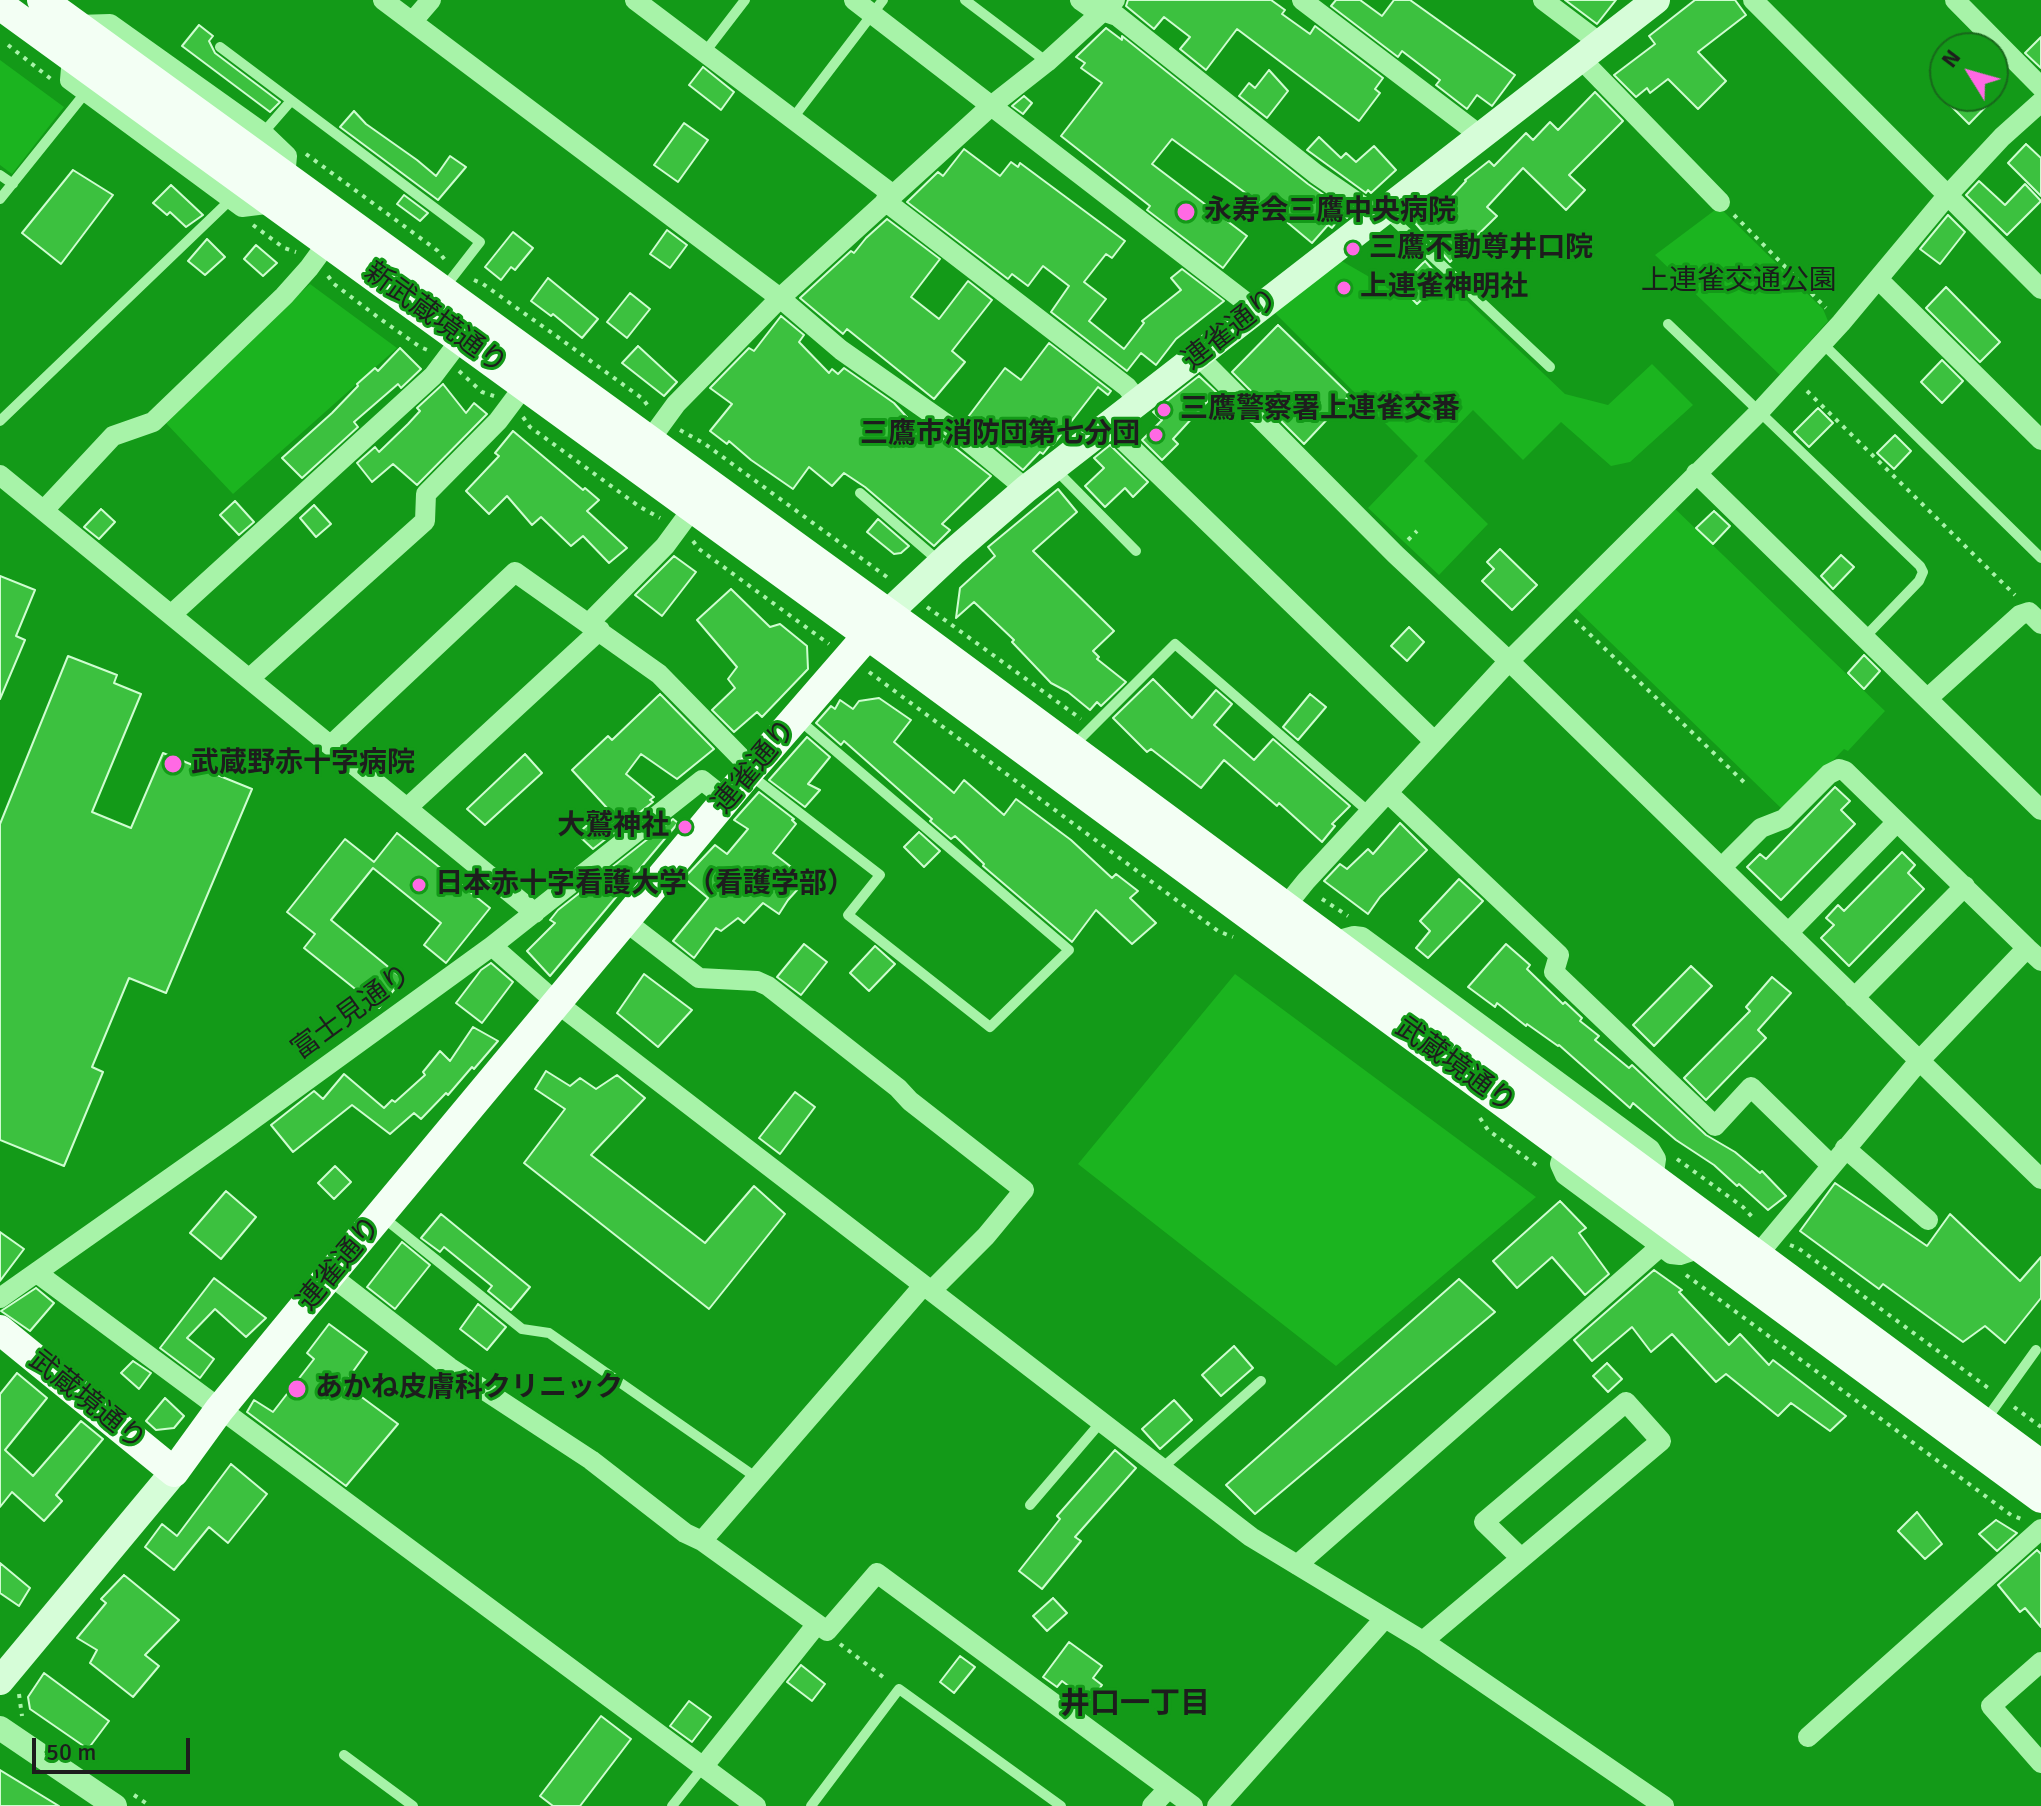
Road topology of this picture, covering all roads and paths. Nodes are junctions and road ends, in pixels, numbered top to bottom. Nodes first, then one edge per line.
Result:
1 (42, 0) edge
2 (383, 0) edge
3 (431, 0) edge
4 (635, 0) edge
5 (745, 0) edge
6 (854, 0) edge
7 (965, 0) edge
8 (1080, 0) edge
9 (1302, 0) edge
10 (1543, 0) edge
11 (1656, 0) edge
12 (1753, 0) edge
13 (1955, 0) edge
14 (0, 5) edge
15 (1108, 6) edge
16 (878, 7) edge
17 (412, 22) junction
18 (77, 25) junction
19 (220, 47) dead end
20 (1590, 51) junction
21 (705, 52) junction
22 (72, 57) junction
23 (1047, 62) junction
24 (2041, 87) edge
25 (86, 92) junction
26 (290, 102) junction
27 (2041, 102) edge
28 (991, 106) junction
29 (793, 118) junction
30 (263, 133) junction
31 (1481, 136) junction
32 (299, 149) dead end
33 (0, 175) edge
34 (13, 184) junction
35 (279, 190) junction
36 (1947, 196) junction
37 (889, 197) junction
38 (0, 199) edge
39 (1720, 202) joint
40 (225, 205) dead end
41 (1381, 214) junction
42 (246, 220) dead end
43 (318, 255) junction
44 (452, 279) junction
45 (1878, 279) junction
46 (2041, 289) edge
47 (780, 298) junction
48 (1256, 310) junction
49 (1841, 323) junction
50 (1668, 324) dead end
51 (1821, 342) junction
52 (452, 352) junction
53 (1198, 356) junction
54 (1550, 367) dead end
55 (1791, 376) junction
56 (515, 398) junction
57 (1138, 401) junction
58 (650, 408) dead end
59 (1760, 411) junction
60 (0, 421) edge
61 (1110, 424) junction
62 (660, 434) junction
63 (2041, 440) edge
64 (1053, 468) junction
65 (1696, 473) junction
66 (0, 475) edge
67 (1026, 489) junction
68 (860, 493) dead end
69 (44, 510) junction
70 (684, 521) junction
71 (1136, 551) dead end
72 (2041, 558) edge
73 (941, 563) junction
74 (1562, 607) junction
75 (885, 612) junction
76 (172, 614) junction
77 (2035, 618) edge
78 (594, 627) junction
79 (1864, 638) junction
80 (835, 648) dead end
81 (1509, 661) junction
82 (250, 678) junction
83 (1928, 698) junction
84 (796, 718) junction
85 (1434, 741) junction
86 (332, 744) junction
87 (1070, 749) junction
88 (750, 771) junction
89 (1748, 786) dead end
90 (1388, 793) junction
91 (727, 800) junction
92 (408, 807) junction
93 (2041, 810) edge
94 (1369, 812) junction
95 (1897, 822) junction
96 (1722, 867) junction
97 (1965, 886) junction
98 (1285, 907) junction
99 (535, 913) junction
100 (625, 921) junction
101 (1788, 933) junction
102 (492, 946) junction
103 (2034, 955) edge
104 (1854, 998) junction
105 (557, 1003) junction
106 (1920, 1060) junction
107 (1565, 1148) junction
108 (1845, 1148) junction
109 (1831, 1165) junction
110 (2041, 1179) edge
111 (380, 1215) junction
112 (1928, 1220) dead end
113 (1787, 1244) dead end
114 (1661, 1246) junction
115 (1701, 1248) junction
116 (1748, 1266) junction
117 (37, 1273) junction
118 (330, 1275) junction
119 (1686, 1275) dead end
120 (927, 1288) junction
121 (0, 1298) edge
122 (0, 1330) edge
123 (2036, 1350) dead end
124 (1261, 1381) dead end
125 (2002, 1398) junction
126 (219, 1410) junction
127 (1101, 1422) junction
128 (1984, 1423) junction
129 (2041, 1427) edge
130 (2041, 1465) edge
131 (1161, 1469) junction
132 (174, 1472) junction
133 (757, 1478) junction
134 (1030, 1505) dead end
135 (2038, 1517) edge
136 (702, 1541) junction
137 (1521, 1558) junction
138 (1297, 1565) junction
139 (1385, 1618) junction
140 (822, 1627) junction
141 (1423, 1641) junction
142 (2041, 1662) edge
143 (0, 1681) edge
144 (899, 1689) junction
145 (0, 1728) edge
146 (1808, 1737) dead end
147 (344, 1755) dead end
148 (2041, 1763) edge
149 (703, 1767) junction
150 (1168, 1789) junction
151 (115, 1806) edge
152 (413, 1806) edge
153 (672, 1806) edge
154 (756, 1806) edge
155 (811, 1806) edge
156 (1061, 1806) edge
157 (1152, 1806) edge
158 (1193, 1806) edge
159 (1217, 1806) edge
160 (1664, 1806) edge

1 - 18 main road, 新武蔵境通り
2 - 17 street
3 - 17 street
4 - 21 street
5 - 21 lane
6 - 16 street
7 - 23 lane
8 - 15 street
9 - 31 street
10 - 20 street
11 - 20 main road, 連雀通り
12 - 36 street
13 - 24 street
14 - 22 main road, 新武蔵境通り
15 - 23 street
15 - 41 street
16 - 28 street
16 - 29 lane
17 - 47 street
18 - 30 street
18 - 35 main road, 新武蔵境通り
19 - 26 lane
20 - 31 main road, 連雀通り
20 - 39 street
21 - 29 street
22 - 25 street
22 - 35 main road, 新武蔵境通り
23 - 28 street
25 - 34 lane
25 - 35 street
26 - 30 lane
26 - 44 lane
27 - 36 street
28 - 37 street
28 - 48 street
29 - 37 street
30 - 35 street
31 - 41 main road, 連雀通り
32 - 44 path
33 - 34 lane
34 - 38 lane
35 - 43 main road, 新武蔵境通り
35 - 44 main road, 新武蔵境通り
36 - 45 street
36 - 46 street
37 - 47 street
37 - 57 street
39 - 49 path
40 - 60 lane
41 - 48 main road, 連雀通り
41 - 54 lane
42 - 43 path
43 - 52 main road, 新武蔵境通り
43 - 52 path
43 - 69 street
44 - 58 path
44 - 62 main road, 新武蔵境通り
45 - 49 street
45 - 63 street
47 - 62 street
47 - 67 street
48 - 53 main road, 連雀通り
49 - 51 street
50 - 59 lane
51 - 55 street
51 - 72 lane
52 - 56 main road, 新武蔵境通り
52 - 56 path
52 - 76 street
53 - 57 main road, 連雀通り
53 - 81 street
55 - 59 street
55 - 77 path
56 - 70 main road, 新武蔵境通り
56 - 70 path
56 - 82 street
57 - 61 main road, 連雀通り
59 - 65 street
59 - 79 lane
61 - 64 main road, 連雀通り
61 - 85 street
62 - 75 main road, 新武蔵境通り
62 - 75 path
64 - 67 main road, 連雀通り
64 - 71 lane
65 - 74 street
65 - 79 street
66 - 69 street
67 - 73 main road, 連雀通り
68 - 73 lane
69 - 76 street
70 - 75 main road, 新武蔵境通り
70 - 78 street
70 - 80 path
73 - 75 main road, 連雀通り
74 - 81 street
74 - 89 path
75 - 84 main road, 連雀通り
75 - 87 main road, 武蔵境通り
75 - 107 main road, 武蔵境通り
76 - 82 street
77 - 83 street
78 - 86 street
78 - 88 street
78 - 92 street
79 - 83 street
81 - 85 street
81 - 96 street
82 - 86 street
83 - 93 street
84 - 88 main road, 連雀通り
84 - 88 lane
85 - 90 street
86 - 92 street
87 - 94 lane
87 - 98 main road, 武蔵境通り
88 - 91 main road, 連雀通り
90 - 94 street
90 - 109 street
91 - 99 street, 富士見通り
91 - 100 main road, 連雀通り
92 - 99 street
94 - 98 street
95 - 96 street
95 - 97 street
95 - 101 street
96 - 101 street
97 - 103 street
97 - 104 street
98 - 116 main road, 武蔵境通り
99 - 102 street, 富士見通り
100 - 105 main road, 連雀通り
100 - 120 street
101 - 104 street
102 - 105 street
102 - 117 street, 富士見通り
103 - 106 street
104 - 106 street
105 - 111 main road, 連雀通り
105 - 120 street
106 - 108 street
106 - 110 street
107 - 114 street
107 - 115 main road, 武蔵境通り
108 - 109 street
108 - 112 street
109 - 116 street
111 - 118 main road, 連雀通り
111 - 133 lane
113 - 125 path
114 - 115 street
114 - 138 street
115 - 116 main road, 武蔵境通り
116 - 128 main road, 武蔵境通り
116 - 135 main road, 武蔵境通り
117 - 121 street, 富士見通り
117 - 126 street
118 - 126 main road, 連雀通り
118 - 136 street
119 - 135 path
120 - 127 street
120 - 133 street
122 - 132 main road, 武蔵境通り
123 - 125 lane
124 - 131 lane
125 - 128 lane
125 - 129 path
126 - 132 main road, 連雀通り
126 - 149 street
127 - 131 street
127 - 134 lane
128 - 130 main road, 武蔵境通り
131 - 138 street
132 - 143 main road, 連雀通り
133 - 136 street
135 - 146 street
136 - 140 street
137 - 137 street
137 - 141 street
138 - 139 street
139 - 141 street
139 - 159 street
140 - 144 path
140 - 149 street
140 - 150 street
141 - 160 street
142 - 148 street
144 - 155 lane
144 - 156 lane
145 - 151 street
147 - 152 lane
149 - 153 lane
149 - 154 street
150 - 157 street
150 - 158 street

